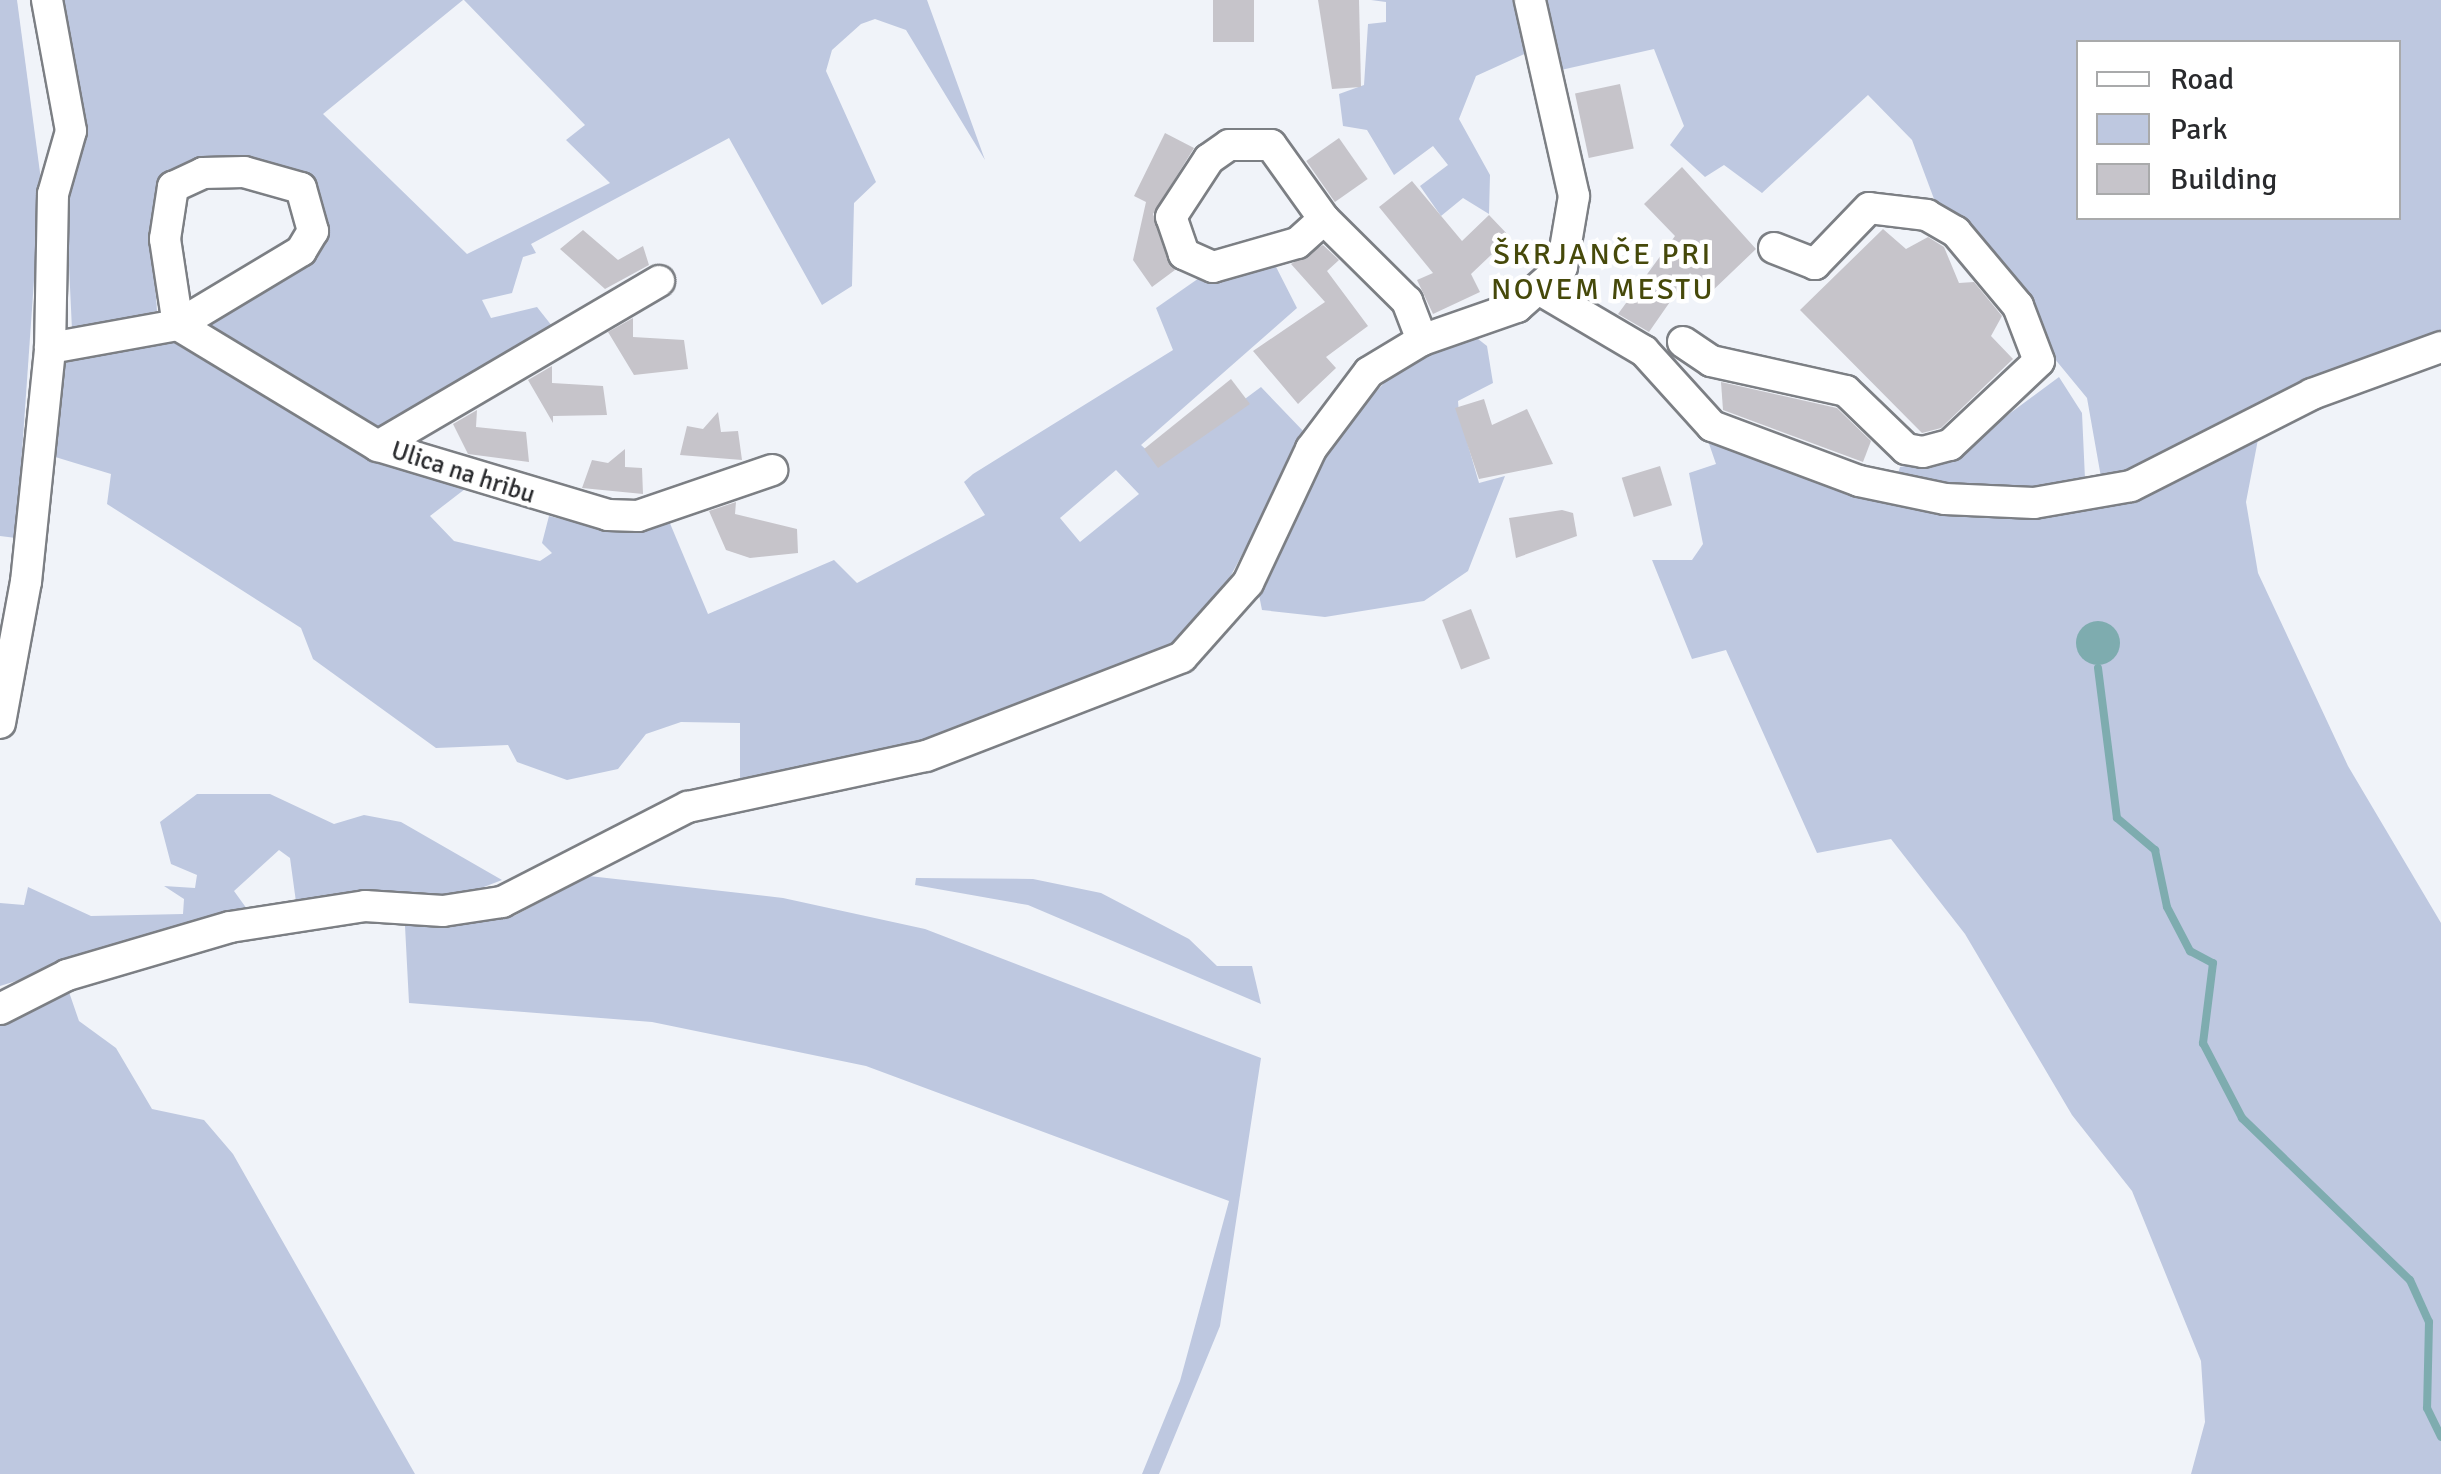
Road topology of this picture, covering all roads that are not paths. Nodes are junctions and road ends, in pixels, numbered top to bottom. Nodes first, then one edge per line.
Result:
1 (48, 0) edge
2 (1530, 0) edge
3 (1324, 219) junction
4 (1774, 248) dead end
5 (659, 280) dead end
6 (1542, 291) junction
7 (178, 324) junction
8 (1422, 340) junction
9 (1683, 342) dead end
10 (2441, 347) edge
11 (50, 348) junction
12 (378, 446) junction
13 (772, 470) dead end
14 (0, 556) edge
15 (28, 569) junction
16 (0, 722) edge
17 (0, 1009) edge

1 - 11 street
2 - 6 street
3 - 3 street
3 - 8 street
4 - 9 street
5 - 12 street
6 - 8 street
6 - 10 street
7 - 7 street
7 - 11 street
7 - 12 street, Ulica na hribu
8 - 17 street
11 - 15 street
12 - 13 street, Ulica na hribu
14 - 15 street
15 - 16 street

